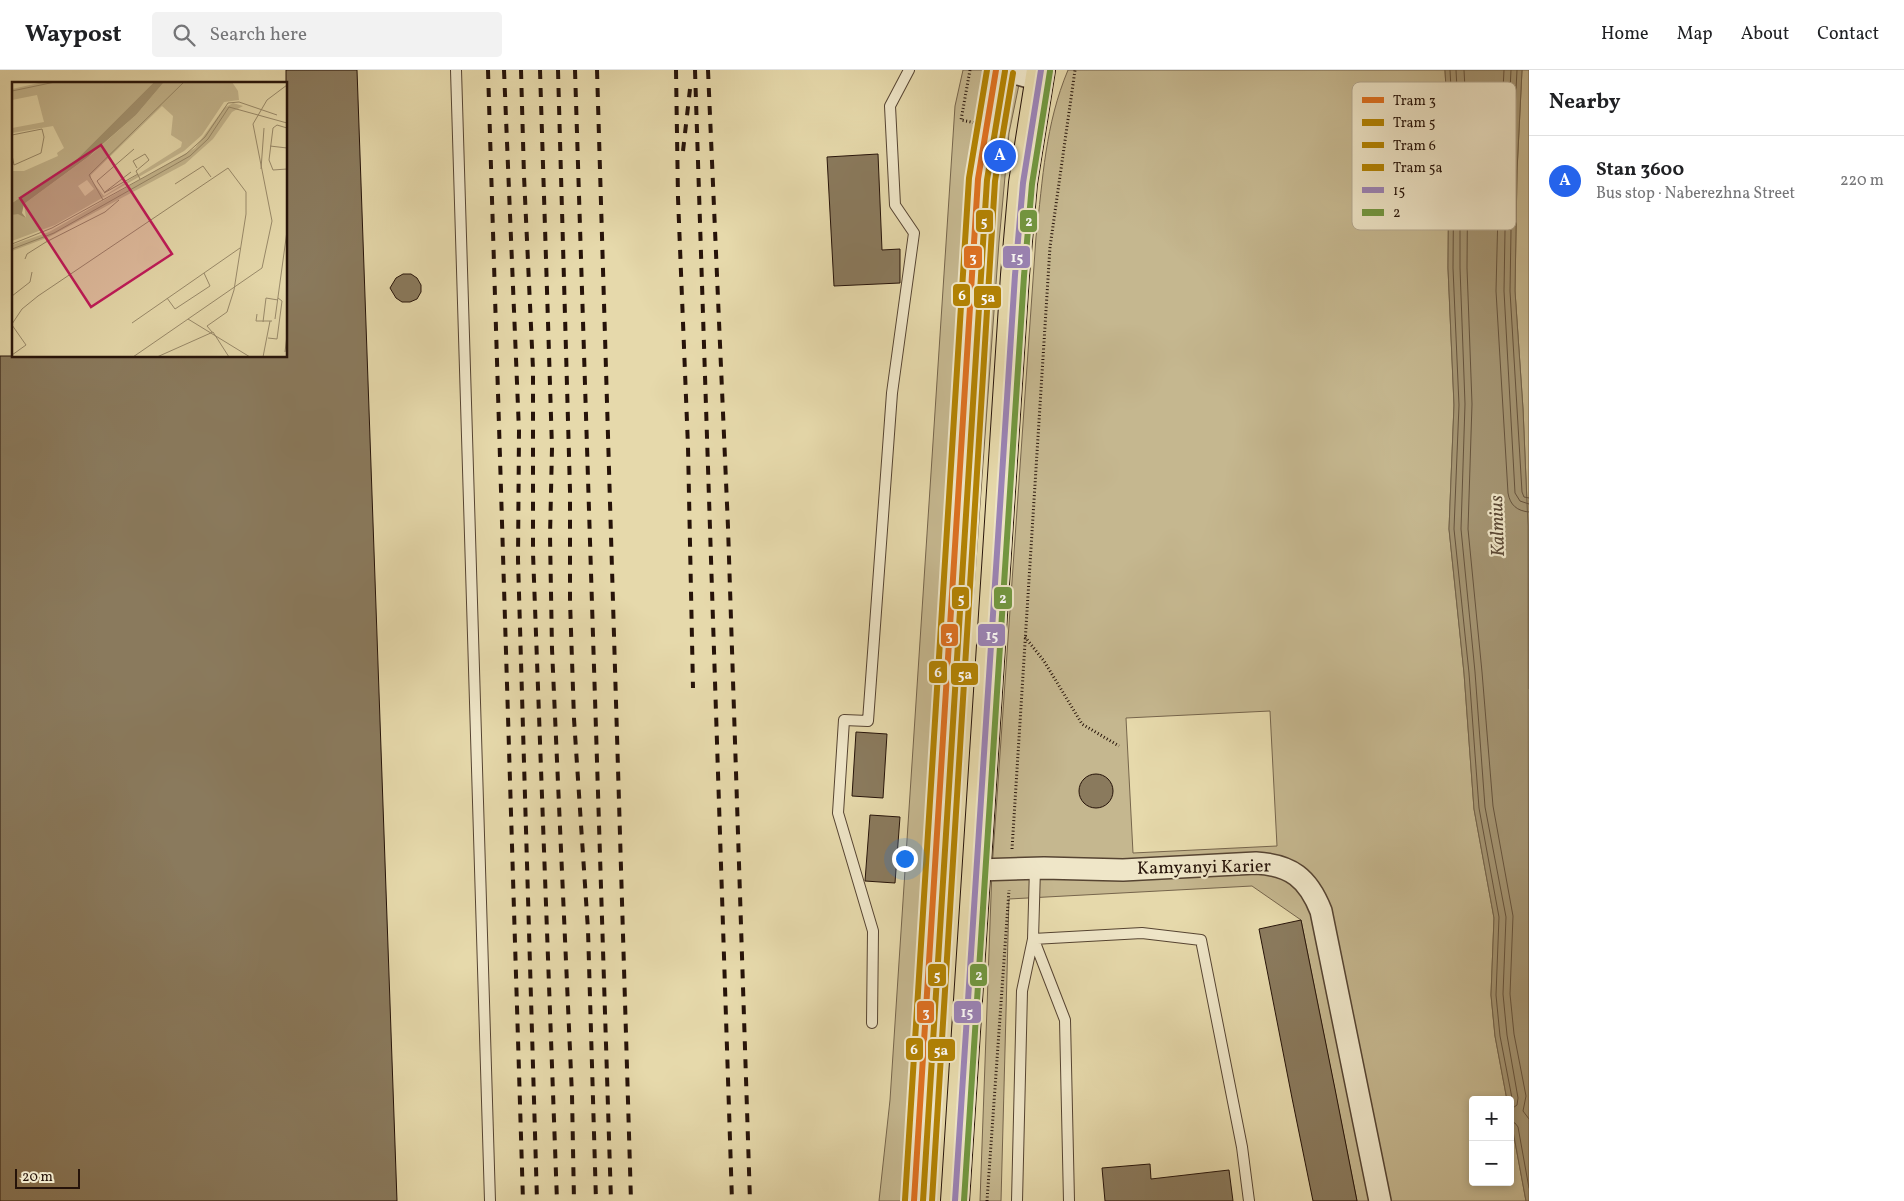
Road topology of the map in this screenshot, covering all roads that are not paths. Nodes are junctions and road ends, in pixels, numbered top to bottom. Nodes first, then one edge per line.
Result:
1 (456, 70) edge
2 (909, 70) edge
3 (1004, 70) edge
4 (1040, 75) edge
5 (1035, 868) junction
6 (978, 870) junction
7 (1033, 939) junction
8 (872, 1023) dead end
9 (490, 1201) edge
10 (955, 1201) edge
11 (1017, 1201) edge
12 (1069, 1201) edge
13 (1248, 1201) edge
14 (1380, 1201) edge

1 - 9 lane
2 - 8 lane
3 - 4 street
4 - 6 highway
5 - 6 street, Kamyanyi Karier
5 - 7 lane
5 - 14 street, Kamyanyi Karier
6 - 10 highway
7 - 11 lane
7 - 12 lane
7 - 13 lane

